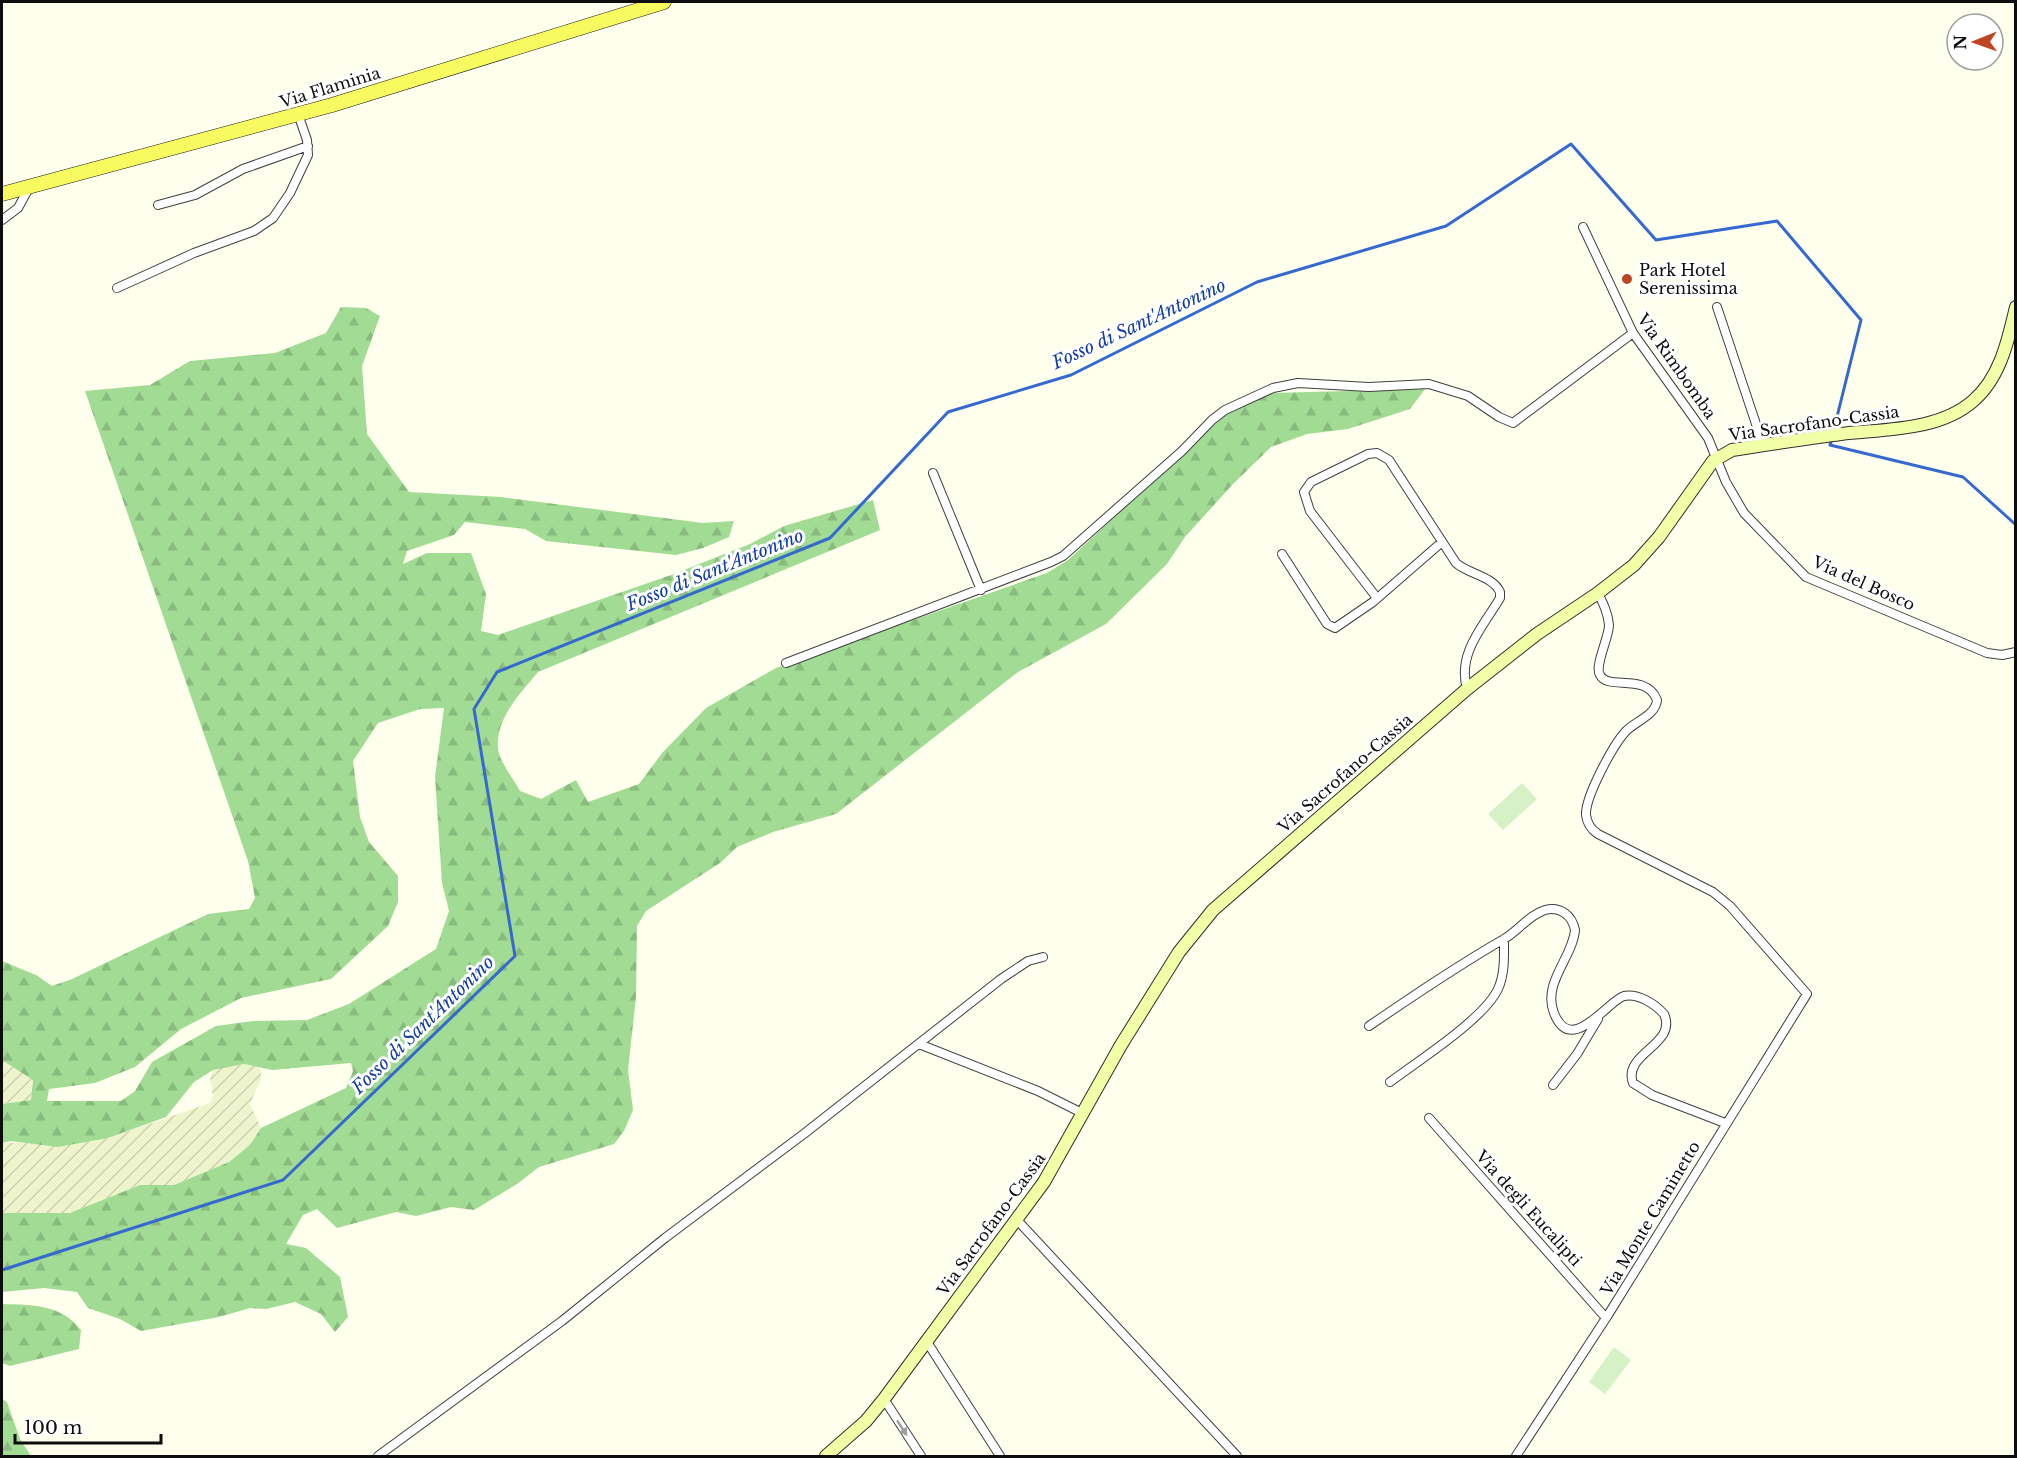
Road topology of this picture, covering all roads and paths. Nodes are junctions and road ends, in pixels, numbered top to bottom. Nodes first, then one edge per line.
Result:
1 (664, 2) edge
2 (298, 114) junction
3 (308, 146) junction
4 (30, 186) junction
5 (2, 194) edge
6 (158, 205) dead end
7 (2, 220) edge
8 (1583, 227) dead end
9 (117, 288) dead end
10 (1717, 307) dead end
11 (2016, 307) edge
12 (1633, 333) junction
13 (1763, 445) junction
14 (1716, 457) junction
15 (933, 473) dead end
16 (1442, 542) junction
17 (1282, 554) dead end
18 (981, 590) junction
19 (1598, 593) junction
20 (1377, 598) junction
21 (2016, 652) edge
22 (786, 663) dead end
23 (1467, 688) junction
24 (1504, 939) junction
25 (1043, 957) dead end
26 (1600, 1016) junction
27 (1369, 1026) dead end
28 (919, 1044) junction
29 (1390, 1082) dead end
30 (1553, 1085) dead end
31 (1084, 1114) junction
32 (1429, 1118) dead end
33 (1725, 1124) junction
34 (1017, 1220) junction
35 (1606, 1318) junction
36 (927, 1342) junction
37 (884, 1399) junction
38 (378, 1456) edge
39 (826, 1456) edge
40 (921, 1456) edge
41 (1000, 1456) edge
42 (1237, 1456) edge
43 (1516, 1456) edge

1 - 2 main road, Via Flaminia
2 - 3 street
2 - 4 main road, Via Flaminia
3 - 6 street
3 - 9 street
4 - 5 main road, Via Flaminia
4 - 7 street
8 - 12 street, Via Rimbomba
10 - 13 street
11 - 13 street, Via Sacrofano-Cassia
12 - 14 street, Via Rimbomba
12 - 18 street
13 - 14 street, Via Sacrofano-Cassia
14 - 19 street, Via Sacrofano-Cassia
14 - 21 street, Via del Bosco
15 - 18 street
16 - 20 street
16 - 20 street
16 - 23 street
17 - 20 street
18 - 22 street
19 - 23 street, Via Sacrofano-Cassia
19 - 33 street, Via Monte Caminetto
23 - 31 street, Via Sacrofano-Cassia
24 - 26 street
24 - 27 street
24 - 29 street
25 - 28 street
26 - 30 street
26 - 33 street
28 - 31 street
28 - 38 street
31 - 34 street, Via Sacrofano-Cassia
32 - 35 street, Via degli Eucalipti
33 - 35 street, Via Monte Caminetto
34 - 36 street, Via Sacrofano-Cassia
34 - 42 street
35 - 43 street, Via Monte Caminetto
36 - 37 street, Via Sacrofano-Cassia
36 - 41 street
37 - 39 street, Via Sacrofano-Cassia
37 -> 40 street

